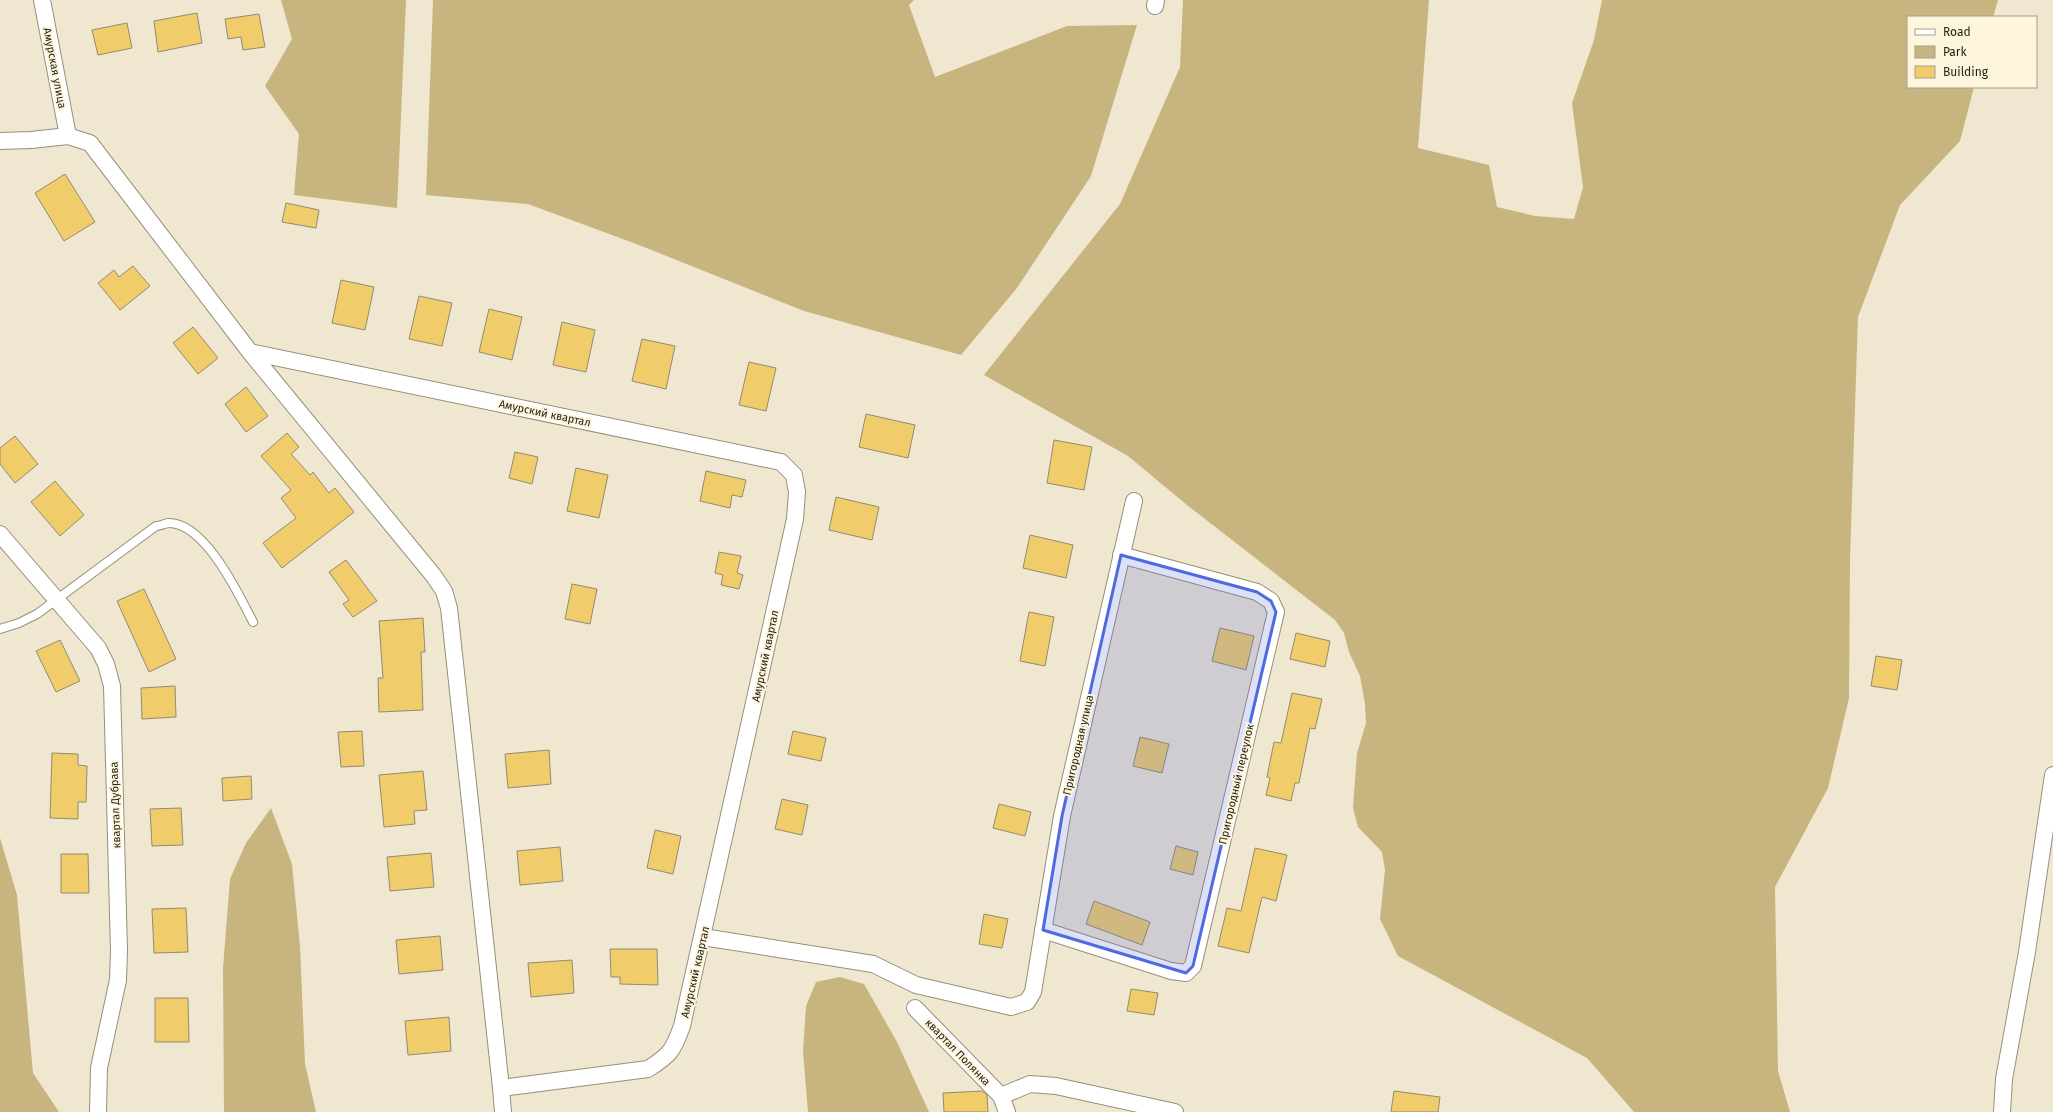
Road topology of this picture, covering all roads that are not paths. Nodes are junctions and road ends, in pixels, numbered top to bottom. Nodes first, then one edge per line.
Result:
1 (42, 0) edge
2 (68, 136) junction
3 (0, 140) edge
4 (250, 352) junction
5 (1134, 501) dead end
6 (0, 534) edge
7 (1121, 555) junction
8 (56, 599) junction
9 (253, 622) dead end
10 (0, 629) edge
11 (2053, 775) edge
12 (1043, 930) junction
13 (703, 938) junction
14 (915, 1008) dead end
15 (501, 1088) junction
16 (1001, 1096) junction
17 (98, 1112) edge
18 (503, 1112) edge
19 (1007, 1112) edge
20 (1175, 1112) edge
21 (2002, 1112) edge

1 - 2 street, Амурская улица
2 - 3 street
2 - 4 street
4 - 13 street, Амурский квартал
4 - 15 street
5 - 7 street, Пригородная улица
6 - 8 street, квартал Дубрава
7 - 12 street, Пригородная улица
7 - 12 street, Пригородный переулок
8 - 9 lane
8 - 10 lane
8 - 17 street, квартал Дубрава
11 - 21 street
12 - 13 street, Пригородная улица
13 - 15 street, Амурский квартал
14 - 16 street, квартал Полянка
15 - 18 street
16 - 19 street, квартал Полянка
16 - 20 street

